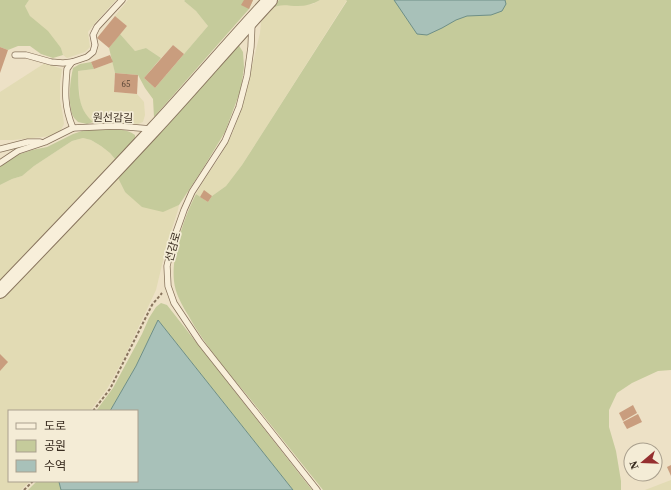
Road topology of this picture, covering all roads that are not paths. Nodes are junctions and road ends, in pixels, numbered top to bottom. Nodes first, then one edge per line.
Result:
1 (122, 0) edge
2 (265, 3) edge
3 (252, 19) junction
4 (15, 55) dead end
5 (72, 62) junction
6 (73, 128) junction
7 (154, 129) junction
8 (45, 142) junction
9 (0, 149) edge
10 (0, 163) edge
11 (0, 291) edge
12 (317, 490) edge

1 - 5 lane
2 - 3 street
3 - 7 street
3 - 12 lane, 선감로
4 - 5 lane
5 - 6 lane
6 - 7 lane, 원선감길
6 - 8 lane, 원선감길
7 - 11 street
8 - 9 lane, 원선감길
8 - 10 lane, 원선감길

